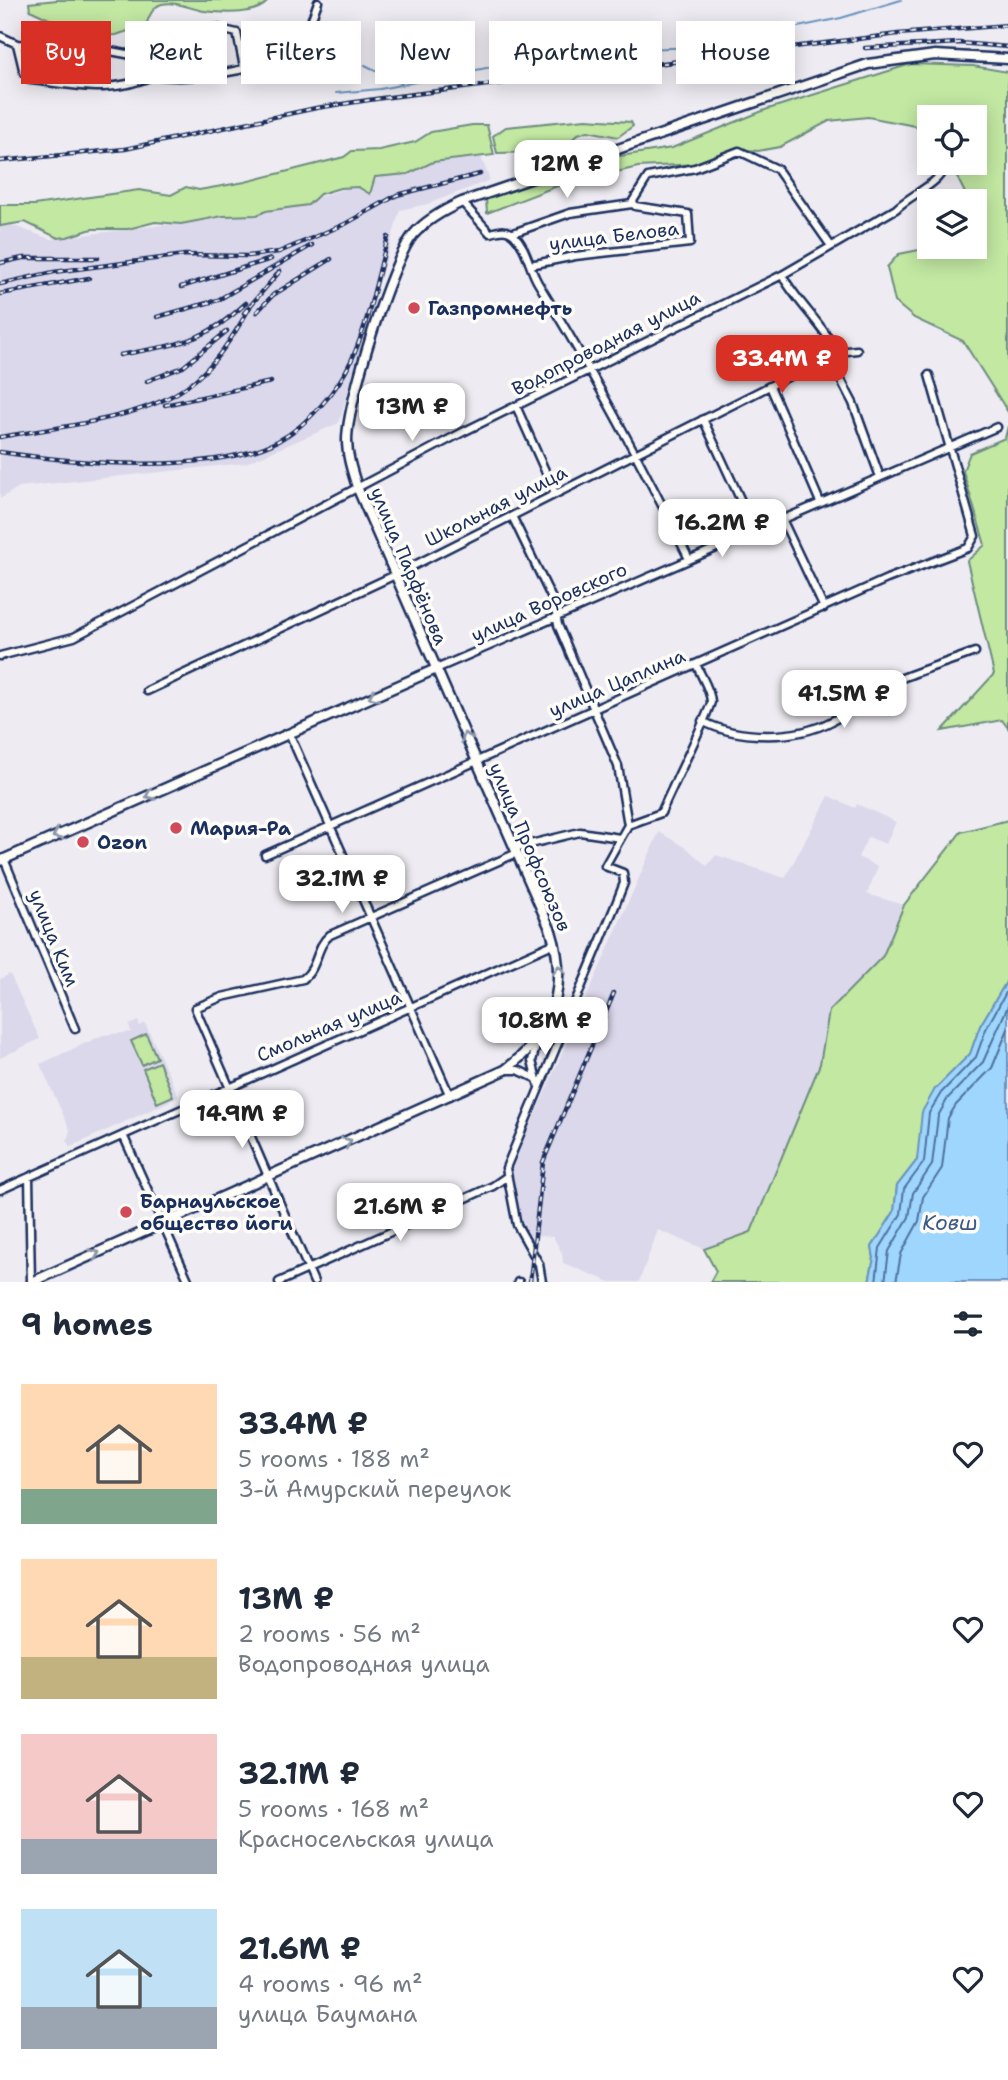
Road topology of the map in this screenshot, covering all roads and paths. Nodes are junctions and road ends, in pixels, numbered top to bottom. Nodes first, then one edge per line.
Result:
1 (318, 2) dead end
2 (309, 21) edge
3 (227, 31) edge
4 (0, 36) edge
5 (17, 44) junction
6 (241, 52) edge
7 (125, 54) edge
8 (1008, 59) edge
9 (131, 84) edge
10 (941, 175) edge
11 (462, 202) junction
12 (632, 204) junction
13 (513, 233) junction
14 (831, 246) junction
15 (530, 265) junction
16 (782, 275) junction
17 (857, 350) dead end
18 (837, 352) junction
19 (830, 359) junction
20 (589, 369) junction
21 (929, 375) dead end
22 (770, 386) junction
23 (516, 406) junction
24 (703, 419) junction
25 (997, 427) dead end
26 (950, 448) junction
27 (635, 453) junction
28 (880, 477) junction
29 (357, 487) junction
30 (555, 494) junction
31 (820, 502) junction
32 (512, 516) junction
33 (782, 519) junction
34 (755, 531) junction
35 (689, 559) junction
36 (396, 575) junction
37 (824, 608) junction
38 (556, 615) junction
39 (975, 652) dead end
40 (0, 656) edge
41 (697, 666) junction
42 (436, 669) junction
43 (147, 691) dead end
44 (595, 710) junction
45 (702, 722) junction
46 (289, 733) junction
47 (476, 762) junction
48 (332, 825) junction
49 (628, 825) junction
50 (620, 838) junction
51 (516, 851) junction
52 (265, 855) dead end
53 (2, 860) edge
54 (371, 918) junction
55 (555, 943) junction
56 (411, 1008) junction
57 (75, 1029) dead end
58 (540, 1035) junction
59 (505, 1070) junction
60 (535, 1077) junction
61 (229, 1086) junction
62 (539, 1087) junction
63 (450, 1096) junction
64 (122, 1135) junction
65 (29, 1177) junction
66 (269, 1177) junction
67 (506, 1177) junction
68 (0, 1190) edge
69 (163, 1223) junction
70 (309, 1269) junction
71 (32, 1282) edge
72 (189, 1282) edge
73 (279, 1282) edge
74 (314, 1282) edge
75 (542, 1282) edge

1 - 2 street
3 - 6 street
4 - 5 street
5 - 7 street
5 - 9 street
8 - 11 main road, улица Парфёнова
10 - 14 street, Водопроводная улица
11 - 13 street
11 - 29 main road, улица Парфёнова
12 - 13 street
12 - 14 street, улица Белова
12 - 15 street, улица Белова
13 - 15 street
14 - 16 street, Водопроводная улица
15 - 20 street
16 - 18 street
16 - 20 street, Водопроводная улица
17 - 18 street
18 - 19 street, Школьная улица
19 - 22 street, Школьная улица
19 - 28 street
20 - 23 street, Водопроводная улица
20 - 27 street
21 - 26 street
22 - 24 street, Школьная улица
22 - 31 street
23 - 29 street, Водопроводная улица
23 - 30 street
24 - 27 street, Школьная улица
24 - 34 street
25 - 26 street, улица Воровского
26 - 28 street, улица Воровского
26 - 37 street, улица Цаплина
27 - 30 street, Школьная улица
27 - 35 street
28 - 31 street, улица Воровского
29 - 36 main road, улица Парфёнова
29 - 40 street, Водопроводная улица
30 - 32 street, Школьная улица
31 - 33 street, улица Воровского
32 - 36 street, Школьная улица
32 - 38 street
33 - 34 street, улица Воровского
33 - 37 street
34 - 35 street, улица Воровского
35 - 38 street, улица Воровского
36 - 42 main road, улица Парфёнова
36 - 43 street, Школьная улица
37 - 41 street, улица Цаплина
38 - 42 street, улица Воровского
38 - 44 street
39 - 45 street
41 - 44 street, улица Цаплина
41 - 45 street
42 -> 46 main road, улица Воровского
47 -> 42 main road, улица Профсоюзов
44 - 47 street, улица Цаплина
44 - 49 street
45 - 49 street
46 - 48 street
46 -> 53 main road, улица Воровского
47 - 48 street, улица Цаплина
47 - 51 main road, улица Профсоюзов
48 - 52 street, улица Цаплина
48 - 54 street
49 - 50 street
50 - 51 street
50 - 62 street
51 - 54 street
51 - 55 main road, улица Профсоюзов
53 - 57 street, улица Ким
54 - 56 street
54 - 61 street
55 - 56 street, Смольная улица
58 -> 55 main road, улица Профсоюзов
56 - 61 street, Смольная улица
56 - 63 street
58 - 59 main road, улица Профсоюзов
58 - 60 street
59 - 60 street
59 - 63 main road, улица Профсоюзов
60 - 62 street
61 - 64 street, Смольная улица
61 - 66 street
62 - 67 street
66 -> 63 main road, улица Профсоюзов
64 - 65 street, Смольная улица
64 - 69 street
65 - 68 street, Смольная улица
65 - 71 street
66 - 69 main road, улица Профсоюзов
66 - 70 street
67 - 70 street
67 - 75 street
71 -> 69 main road, улица Профсоюзов
69 - 72 street
70 - 73 street
70 - 74 street

